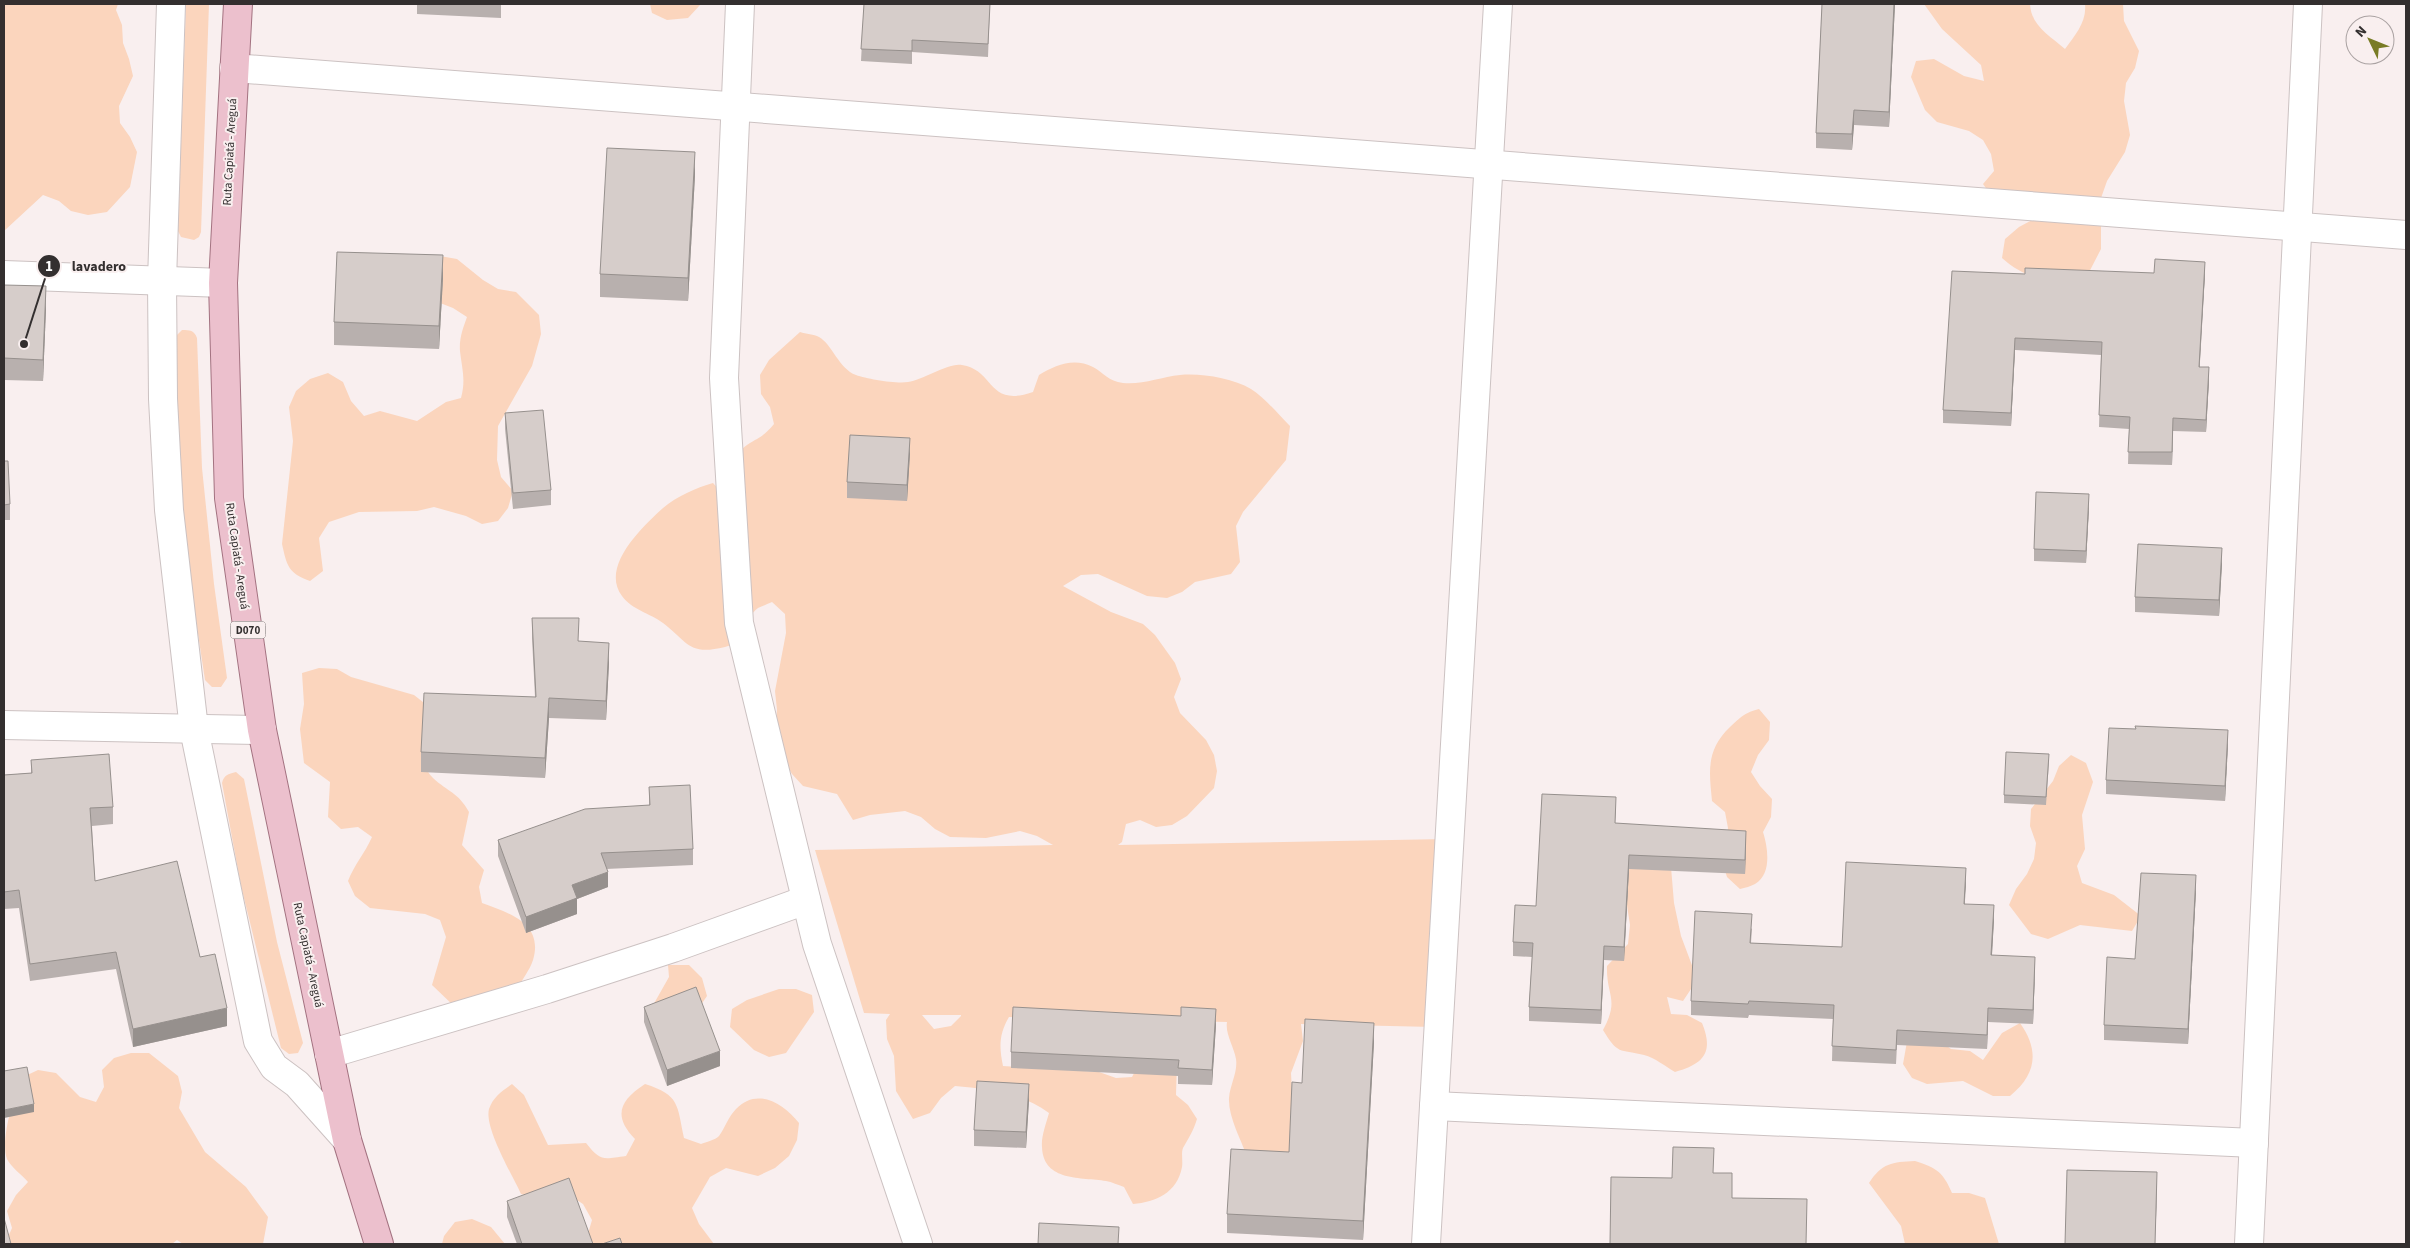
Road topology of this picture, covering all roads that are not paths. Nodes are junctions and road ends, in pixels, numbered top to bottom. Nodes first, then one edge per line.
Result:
1 (171, 4) edge
2 (238, 4) edge
3 (740, 4) edge
4 (1498, 4) edge
5 (2308, 4) edge
6 (234, 68) junction
7 (735, 106) junction
8 (1489, 164) junction
9 (2297, 227) junction
10 (2406, 235) edge
11 (4, 274) edge
12 (162, 281) junction
13 (223, 283) junction
14 (4, 725) edge
15 (194, 729) junction
16 (262, 730) junction
17 (806, 900) junction
18 (329, 1054) junction
19 (1434, 1106) junction
20 (347, 1140) junction
21 (2254, 1143) junction
22 (379, 1244) edge
23 (918, 1244) edge
24 (1426, 1244) edge
25 (2250, 1244) edge

1 - 12 street
2 - 6 main road, Ruta Capiatá - Areguá / D070
3 - 7 street
4 - 8 street
5 - 9 street
6 - 7 street
6 - 13 main road, Ruta Capiatá - Areguá / D070
7 - 8 street
7 - 17 street
8 - 9 street
8 - 19 street
9 - 10 street
9 - 21 street
11 - 12 street
12 - 13 street
12 - 15 street
13 - 16 main road, Ruta Capiatá - Areguá / D070
14 - 15 street
15 - 16 street
15 - 20 street
16 - 18 main road, Ruta Capiatá - Areguá / D070
17 - 18 street
17 - 23 street
18 - 20 main road, Ruta Capiatá - Areguá / D070
19 - 21 street
19 - 24 street
20 - 22 main road, Ruta Capiatá - Areguá / D070
21 - 25 street

